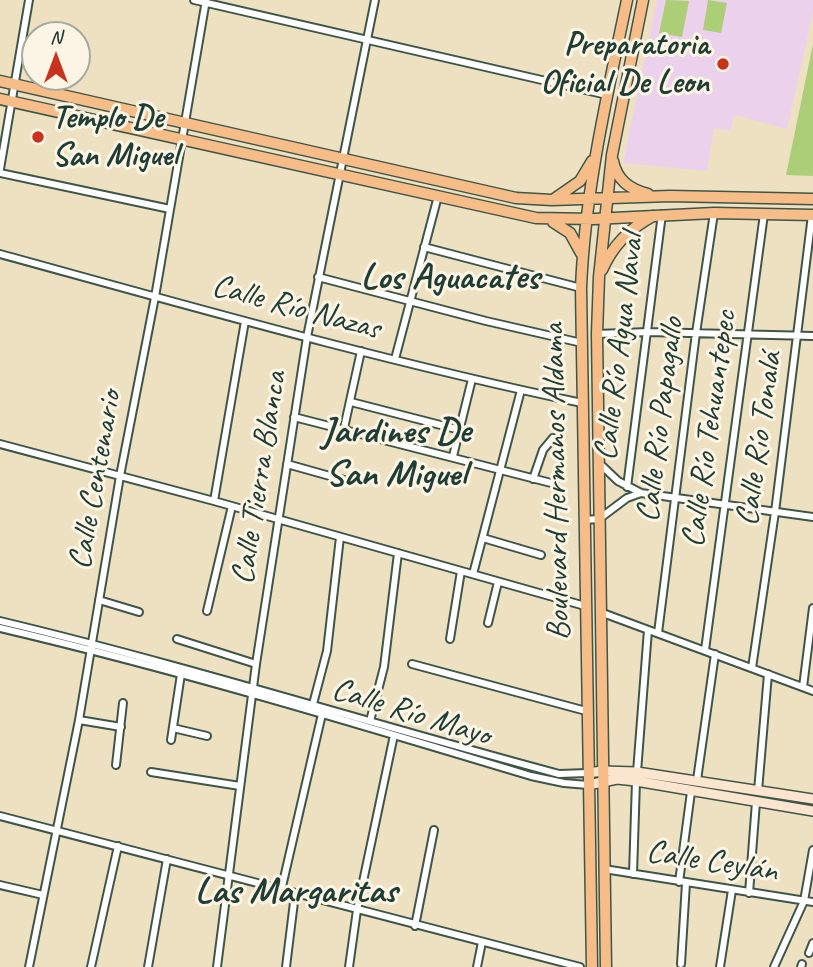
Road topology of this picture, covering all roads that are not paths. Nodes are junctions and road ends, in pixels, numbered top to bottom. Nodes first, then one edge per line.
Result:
1 (29, 0) edge
2 (194, 0) edge
3 (375, 0) edge
4 (627, 0) edge
5 (643, 0) edge
6 (205, 1) edge
7 (367, 39) junction
8 (0, 81) edge
9 (13, 85) junction
10 (607, 95) junction
11 (0, 99) edge
12 (12, 102) junction
13 (186, 124) junction
14 (182, 138) junction
15 (596, 151) junction
16 (612, 155) junction
17 (344, 159) junction
18 (0, 171) edge
19 (341, 173) junction
20 (438, 196) junction
21 (662, 196) junction
22 (607, 198) junction
23 (589, 199) junction
24 (813, 199) edge
25 (552, 200) junction
26 (170, 209) junction
27 (714, 213) junction
28 (764, 214) junction
29 (659, 215) junction
30 (813, 215) edge
31 (547, 219) junction
32 (586, 219) junction
33 (604, 219) junction
34 (424, 247) junction
35 (0, 254) edge
36 (582, 257) junction
37 (318, 277) junction
38 (599, 277) junction
39 (580, 288) junction
40 (155, 296) junction
41 (411, 300) junction
42 (245, 321) junction
43 (648, 332) junction
44 (696, 333) junction
45 (597, 334) junction
46 (747, 334) junction
47 (798, 335) junction
48 (813, 336) edge
49 (307, 337) junction
50 (582, 343) junction
51 (361, 351) junction
52 (394, 359) junction
53 (472, 379) junction
54 (521, 390) junction
55 (351, 402) junction
56 (582, 403) junction
57 (294, 417) junction
58 (344, 428) junction
59 (460, 430) junction
60 (553, 438) dead end
61 (0, 444) edge
62 (453, 456) junction
63 (599, 463) junction
64 (287, 464) junction
65 (501, 470) junction
66 (120, 476) junction
67 (533, 479) junction
68 (344, 480) dead end
69 (555, 484) dead end
70 (627, 487) junction
71 (641, 493) junction
72 (675, 499) junction
73 (214, 501) junction
74 (725, 505) junction
75 (232, 506) junction
76 (775, 512) junction
77 (813, 517) edge
78 (599, 519) junction
79 (277, 520) junction
80 (584, 520) junction
81 (340, 537) junction
82 (483, 538) junction
83 (398, 553) junction
84 (541, 555) dead end
85 (461, 571) junction
86 (473, 574) junction
87 (498, 582) junction
88 (99, 600) junction
89 (585, 606) junction
90 (813, 608) edge
91 (207, 611) dead end
92 (139, 612) dead end
93 (600, 612) junction
94 (0, 621) edge
95 (488, 623) dead end
96 (0, 628) edge
97 (648, 629) junction
98 (658, 633) junction
99 (177, 639) dead end
100 (450, 639) dead end
101 (91, 646) junction
102 (705, 650) junction
103 (715, 654) junction
104 (256, 664) junction
105 (411, 664) dead end
106 (752, 668) junction
107 (181, 674) junction
108 (768, 674) junction
109 (803, 687) junction
110 (253, 690) junction
111 (813, 691) edge
112 (122, 703) dead end
113 (313, 704) junction
114 (586, 711) junction
115 (322, 714) junction
116 (79, 720) junction
117 (370, 721) junction
118 (121, 727) junction
119 (173, 728) junction
120 (394, 735) junction
121 (207, 736) dead end
122 (171, 740) dead end
123 (116, 765) dead end
124 (534, 767) junction
125 (151, 772) dead end
126 (588, 773) junction
127 (531, 776) junction
128 (602, 776) junction
129 (637, 776) junction
130 (697, 780) junction
131 (587, 785) junction
132 (240, 786) junction
133 (758, 791) junction
134 (691, 792) junction
135 (813, 799) edge
136 (756, 802) junction
137 (813, 811) edge
138 (0, 816) edge
139 (435, 830) dead end
140 (57, 831) junction
141 (118, 846) junction
142 (813, 850) edge
143 (167, 859) junction
144 (604, 869) junction
145 (633, 873) junction
146 (230, 877) junction
147 (682, 882) junction
148 (0, 885) edge
149 (732, 890) junction
150 (281, 891) junction
151 (749, 893) junction
152 (295, 894) junction
153 (44, 895) junction
154 (804, 901) junction
155 (813, 902) edge
156 (356, 910) junction
157 (415, 926) junction
158 (482, 942) junction
159 (813, 943) edge
160 (808, 953) dead end
161 (681, 964) dead end
162 (29, 967) edge
163 (92, 967) edge
164 (148, 967) edge
165 (217, 967) edge
166 (286, 967) edge
167 (349, 967) edge
168 (477, 967) edge
169 (580, 967) edge
170 (592, 967) edge
171 (606, 967) edge
172 (720, 967) edge
173 (774, 967) edge

1 - 9 street
2 - 6 street
3 - 7 street, Calle Tierra Blanca
4 - 10 main road, Boulevard Hermanos Aldama
5 - 16 main road, Boulevard Hermanos Aldama
6 - 7 street
6 - 13 street, Calle Centenario
7 - 10 street
7 - 17 street, Calle Tierra Blanca
8 - 9 main road
9 - 12 street
9 - 13 main road
10 - 15 main road, Boulevard Hermanos Aldama
11 - 12 main road
12 - 14 main road
12 - 18 street
13 - 14 street, Calle Centenario
13 - 17 main road
14 - 19 main road
14 - 26 street, Calle Centenario
15 - 23 main road, Boulevard Hermanos Aldama
15 - 25 main road
16 - 21 main road
16 - 22 main road, Boulevard Hermanos Aldama
17 - 19 street, Calle Tierra Blanca
17 - 25 main road
18 - 26 street
19 - 20 main road
19 - 37 street, Calle Tierra Blanca
20 - 31 main road
20 - 34 street
21 - 22 main road
21 - 24 main road
22 - 23 main road
22 - 33 main road, Boulevard Hermanos Aldama
23 - 25 main road
23 - 32 main road, Boulevard Hermanos Aldama
26 - 40 street, Calle Centenario
27 - 28 main road
27 - 29 main road
27 - 44 street, Calle Río Papagallo
28 - 30 main road
28 - 46 street, Calle Río Tehuantepec
29 - 33 main road
29 - 38 main road
29 - 43 street, Calle Río Agua Naval
30 - 47 street, Calle Río Tonalá
31 - 32 main road
31 - 36 main road
32 - 33 main road
32 - 36 main road, Boulevard Hermanos Aldama
33 - 38 main road, Boulevard Hermanos Aldama
34 - 39 street
34 - 41 street
35 - 40 street, Calle Río Nazas
36 - 39 main road, Boulevard Hermanos Aldama
37 - 41 street
37 - 49 street, Calle Tierra Blanca
38 - 45 main road, Boulevard Hermanos Aldama
39 - 50 main road, Boulevard Hermanos Aldama
40 - 42 street, Calle Río Nazas
40 - 66 street, Calle Centenario
41 - 50 street
41 - 52 street
42 - 49 street, Calle Río Nazas
42 - 73 street
43 - 44 street
43 - 45 street
43 - 70 street, Calle Río Agua Naval
44 - 46 street
44 - 72 street, Calle Río Papagallo
45 - 63 main road, Boulevard Hermanos Aldama
46 - 47 street
46 - 74 street, Calle Río Tehuantepec
47 - 48 street
47 - 76 street, Calle Río Tonalá
49 - 51 street, Calle Río Nazas
49 - 57 street, Calle Tierra Blanca
50 - 56 main road, Boulevard Hermanos Aldama
51 - 52 street, Calle Río Nazas
51 - 55 street
52 - 53 street, Calle Río Nazas
53 - 54 street, Calle Río Nazas
53 - 59 street
54 - 56 street, Calle Río Nazas
54 - 65 street
55 - 58 street
55 - 59 street
56 - 80 main road, Boulevard Hermanos Aldama
57 - 58 street
57 - 64 street, Calle Tierra Blanca
58 - 62 street
59 - 62 street
60 - 67 street
61 - 66 street
62 - 65 street
63 - 70 street
63 - 78 main road, Boulevard Hermanos Aldama
64 - 68 street
64 - 79 street, Calle Tierra Blanca
65 - 67 street
65 - 82 street
66 - 73 street
66 - 88 street, Calle Centenario
67 - 69 street
70 - 71 street
71 - 72 street
71 - 78 street
72 - 74 street
72 - 98 street, Calle Río Papagallo
73 - 75 street
74 - 76 street
74 - 102 street, Calle Río Tehuantepec
75 - 79 street
75 - 91 street
76 - 77 street
76 - 106 street, Calle Río Tonalá
78 - 80 street
78 - 93 main road, Boulevard Hermanos Aldama
79 - 81 street
79 - 104 street, Calle Tierra Blanca
80 - 89 main road, Boulevard Hermanos Aldama
81 - 83 street
81 - 113 street
82 - 84 street
82 - 86 street
83 - 85 street
83 - 117 street
85 - 86 street
85 - 100 street
86 - 87 street
87 - 89 street
87 - 95 street
88 - 92 street
88 - 101 street, Calle Centenario
89 - 114 main road, Boulevard Hermanos Aldama
90 - 109 street
93 - 97 street
93 - 128 main road, Boulevard Hermanos Aldama
94 - 101 street, Calle Río Mayo
96 - 101 street, Calle Río Mayo
97 - 98 street
97 - 129 street
98 - 102 street
99 - 104 street
101 - 107 street, Calle Río Mayo
101 - 110 street, Calle Río Mayo
101 - 116 street, Calle Centenario
102 - 103 street
103 - 106 street
103 - 130 street
104 - 110 street, Calle Tierra Blanca
105 - 114 street
106 - 108 street
107 - 110 street, Calle Río Mayo
107 - 119 street
108 - 109 street
108 - 133 street
109 - 111 street
110 - 113 street, Calle Río Mayo
110 - 115 street, Calle Río Mayo
110 - 132 street, Calle Tierra Blanca
112 - 118 street
113 - 117 street, Calle Río Mayo
114 - 126 main road, Boulevard Hermanos Aldama
115 - 120 street, Calle Río Mayo
115 - 150 street
116 - 118 street
116 - 140 street, Calle Centenario
117 - 124 street, Calle Río Mayo
118 - 123 street
119 - 121 street
119 - 122 street
120 - 127 street, Calle Río Mayo
120 - 156 street
124 - 126 street, Calle Río Mayo
124 - 127 street
125 - 132 street
126 - 128 street, Calle Río Mayo
126 - 131 main road, Boulevard Hermanos Aldama
127 - 131 street, Calle Río Mayo
128 - 129 street, Calle Río Mayo
128 - 131 street, Calle Río Mayo
128 - 144 main road, Boulevard Hermanos Aldama
129 - 130 street, Calle Río Mayo
129 - 134 street, Calle Río Mayo
129 - 145 street
130 - 133 street, Calle Río Mayo
131 - 170 main road, Boulevard Hermanos Aldama
132 - 146 street, Calle Tierra Blanca
133 - 135 street, Calle Río Mayo
134 - 136 street, Calle Río Mayo
134 - 147 street
136 - 137 street, Calle Río Mayo
136 - 151 street
138 - 140 street
139 - 157 street
140 - 141 street
140 - 153 street, Calle Centenario
141 - 143 street
141 - 163 street
142 - 154 street
143 - 146 street
143 - 164 street
144 - 145 street, Calle Ceylán
144 - 171 main road, Boulevard Hermanos Aldama
145 - 147 street, Calle Ceylán
146 - 150 street
146 - 165 street, Calle Tierra Blanca
147 - 149 street, Calle Ceylán
147 - 161 street
148 - 153 street
149 - 151 street, Calle Ceylán
149 - 172 street
150 - 152 street
151 - 154 street, Calle Ceylán
152 - 156 street
152 - 166 street
153 - 162 street, Calle Centenario
154 - 155 street, Calle Ceylán
154 - 173 street
156 - 157 street
156 - 167 street
157 - 158 street
158 - 168 street
158 - 169 street
159 - 160 street

